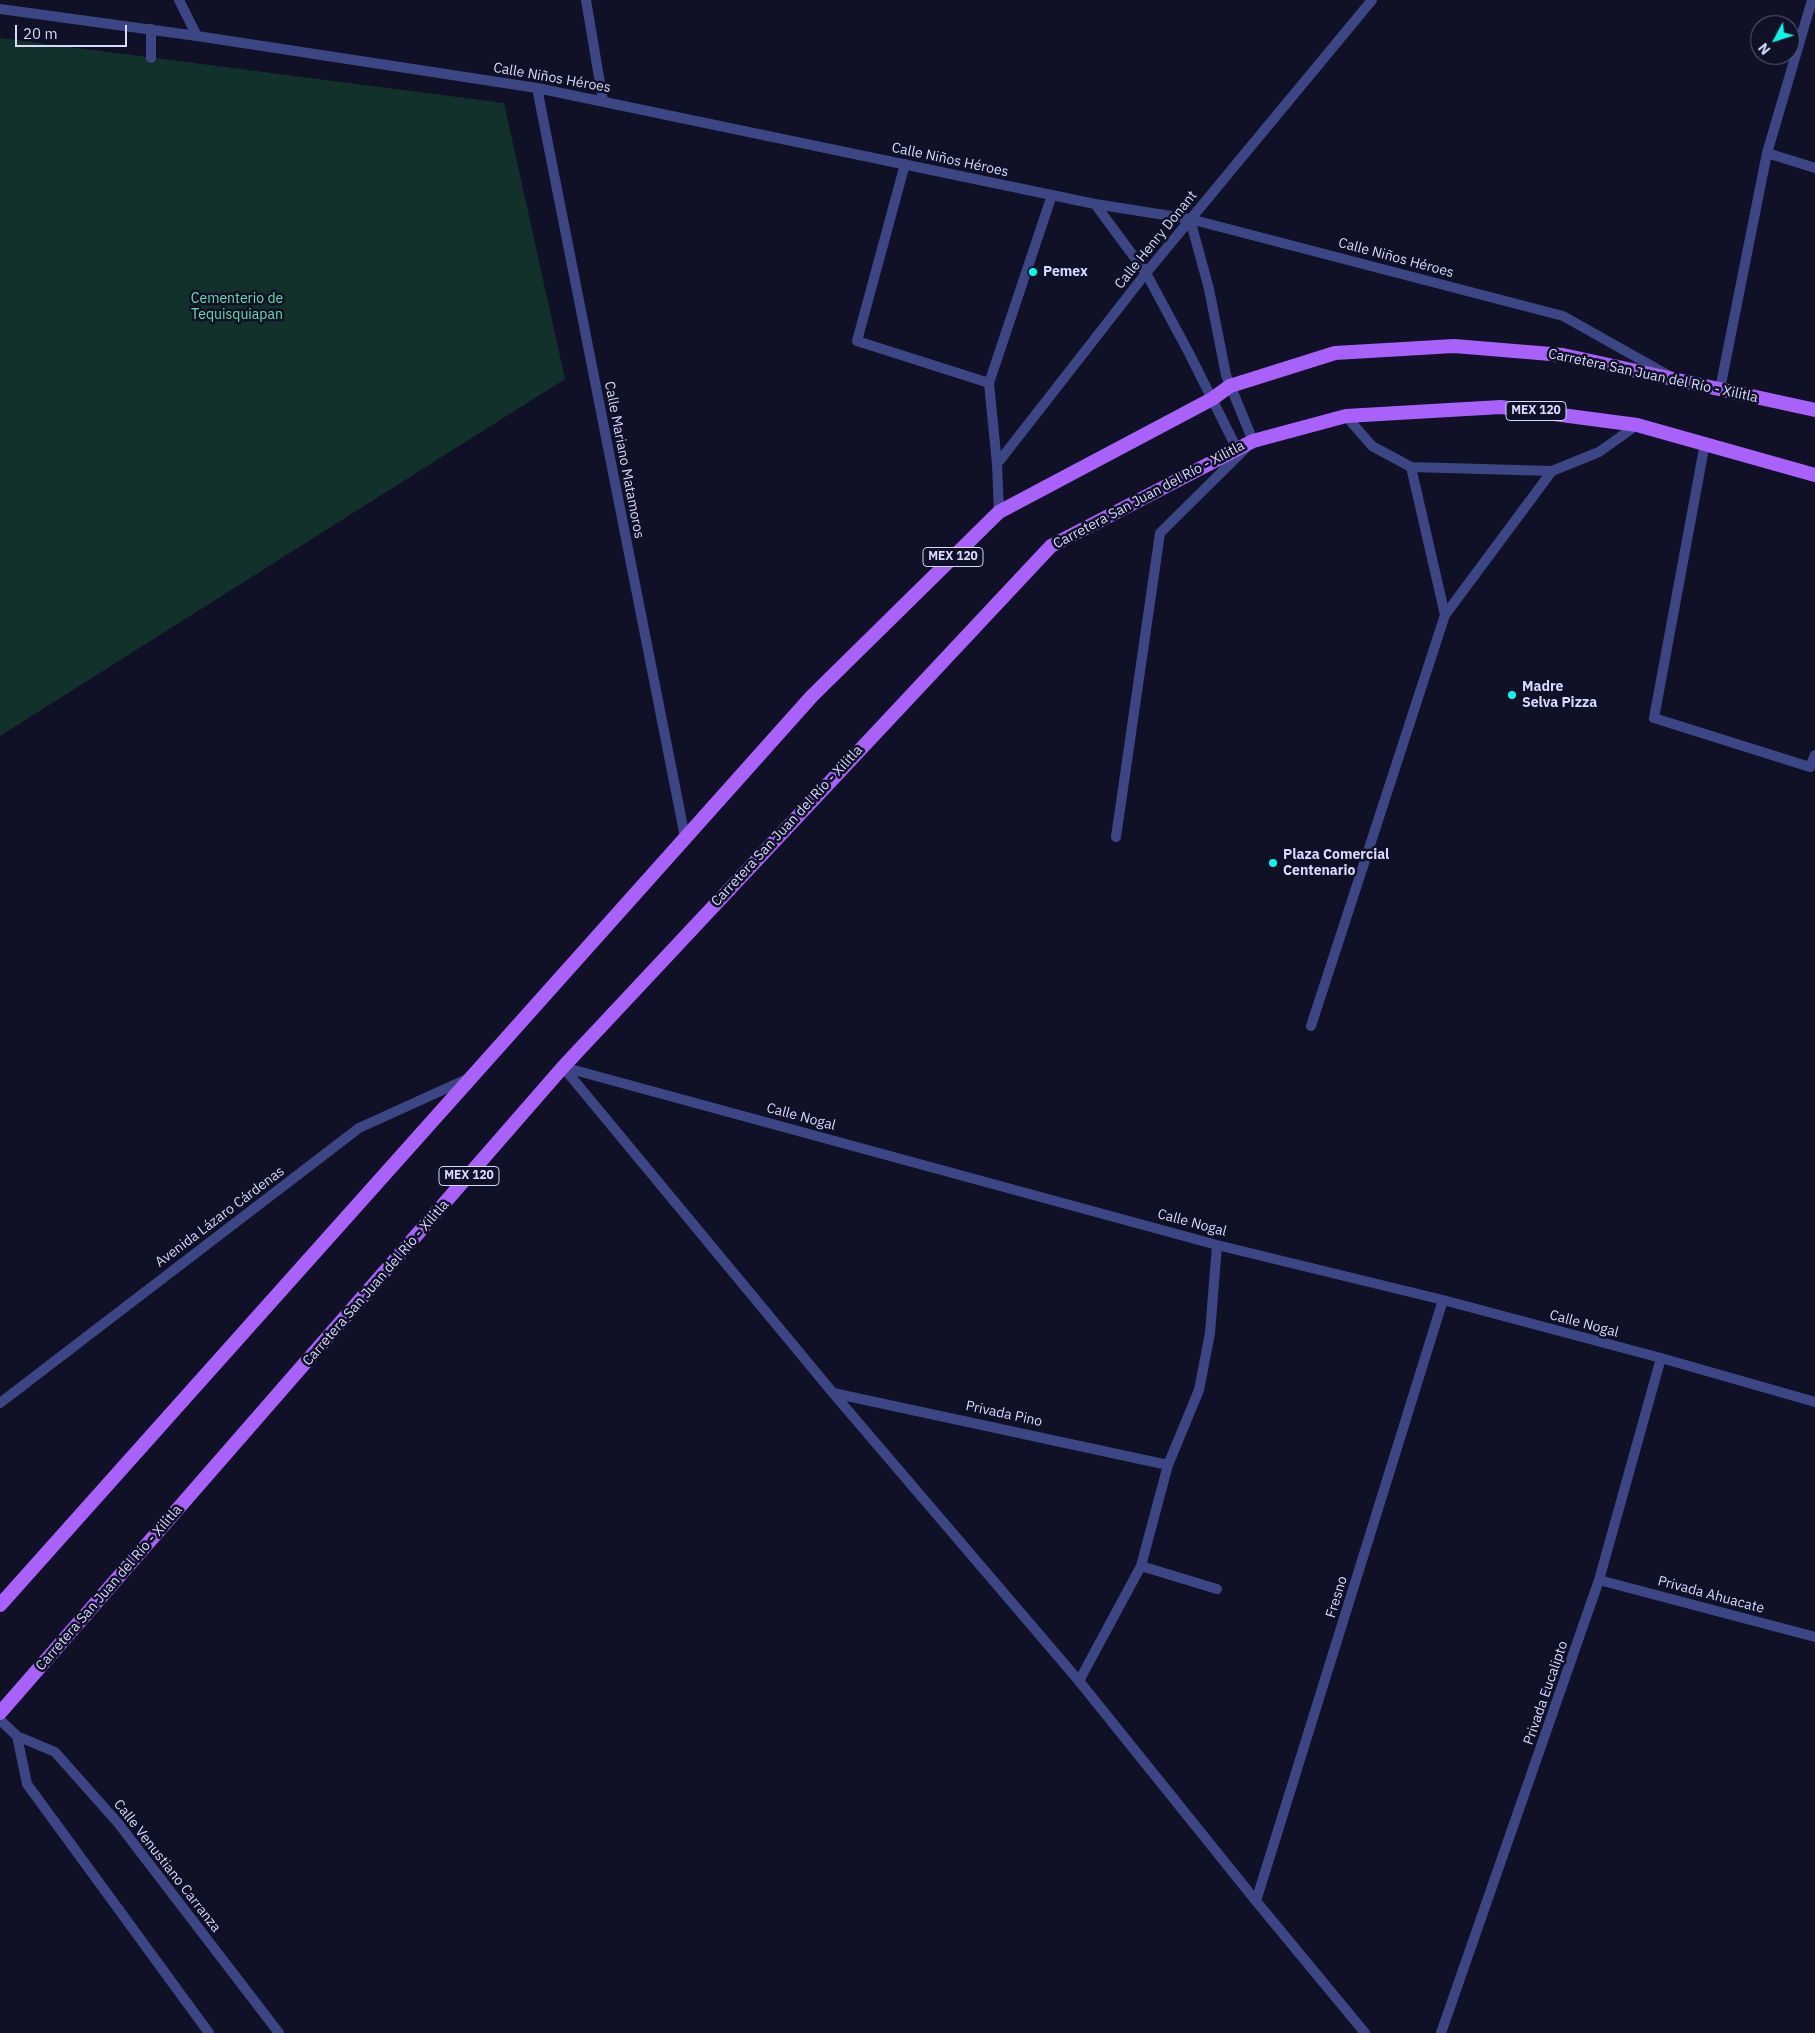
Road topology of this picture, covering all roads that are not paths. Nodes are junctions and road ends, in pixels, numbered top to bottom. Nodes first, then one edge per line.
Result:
1 (179, 0) edge
2 (586, 0) edge
3 (1372, 0) edge
4 (1812, 0) edge
5 (0, 9) edge
6 (151, 29) junction
7 (197, 36) junction
8 (151, 58) dead end
9 (537, 88) junction
10 (603, 101) junction
11 (1767, 153) junction
12 (905, 164) junction
13 (1815, 168) edge
14 (1052, 195) junction
15 (1095, 204) junction
16 (1190, 219) junction
17 (1146, 273) junction
18 (1676, 379) junction
19 (989, 383) junction
20 (1230, 386) junction
21 (1720, 390) junction
22 (1212, 398) junction
23 (1815, 410) edge
24 (1346, 416) junction
25 (1638, 425) junction
26 (1253, 441) junction
27 (1705, 443) junction
28 (1237, 449) junction
29 (997, 464) junction
30 (1411, 467) junction
31 (1552, 471) junction
32 (1815, 475) edge
33 (999, 512) junction
34 (1445, 615) junction
35 (1815, 755) edge
36 (1116, 837) dead end
37 (685, 838) junction
38 (1311, 1026) dead end
39 (563, 1067) junction
40 (472, 1077) junction
41 (1217, 1244) junction
42 (1443, 1300) junction
43 (1661, 1358) junction
44 (833, 1393) junction
45 (1815, 1402) edge
46 (0, 1403) edge
47 (1168, 1465) junction
48 (1141, 1566) junction
49 (1600, 1580) junction
50 (1217, 1589) dead end
51 (0, 1605) edge
52 (1815, 1637) edge
53 (1079, 1681) junction
54 (0, 1713) edge
55 (0, 1720) edge
56 (16, 1736) junction
57 (1256, 1901) junction
58 (209, 2033) edge
59 (279, 2033) edge
60 (1365, 2033) edge
61 (1442, 2033) edge

1 - 7 street
2 - 10 street
3 - 16 street, Calle Henry Donant
4 - 11 street
5 - 6 street, Calle Niños Héroes
6 - 7 street, Calle Niños Héroes
6 - 8 street
7 - 9 street, Calle Niños Héroes
9 - 10 street, Calle Niños Héroes
9 - 37 street, Calle Mariano Matamoros
10 - 12 street, Calle Niños Héroes
11 - 13 street
11 - 21 street
12 - 14 street, Calle Niños Héroes
12 - 19 street
14 - 15 street, Calle Niños Héroes
14 - 19 street
15 - 16 street, Calle Niños Héroes
15 - 17 street
16 - 17 street, Calle Henry Donant
16 - 18 street, Calle Niños Héroes
16 - 20 street
17 - 22 street
17 - 29 street, Calle Henry Donant
18 - 20 main road, Carretera San Juan del Río - Xilitla / MEX 120
18 - 21 main road, Carretera San Juan del Río - Xilitla / MEX 120
19 - 29 street
20 - 22 main road, Carretera San Juan del Río - Xilitla / MEX 120
20 - 26 street
21 - 23 main road, Carretera San Juan del Río - Xilitla / MEX 120
22 - 28 street
22 - 33 main road, Carretera San Juan del Río - Xilitla / MEX 120
24 - 25 main road, Carretera San Juan del Río - Xilitla / MEX 120
24 - 26 main road, Carretera San Juan del Río - Xilitla / MEX 120
24 - 30 street
25 - 27 main road, Carretera San Juan del Río - Xilitla / MEX 120
25 - 31 street
26 - 28 main road, Carretera San Juan del Río - Xilitla / MEX 120
26 - 36 street
27 - 32 main road, Carretera San Juan del Río - Xilitla / MEX 120
27 - 35 street
28 - 39 main road, Carretera San Juan del Río - Xilitla / MEX 120
29 - 33 street
30 - 31 street
30 - 34 street
31 - 34 street
33 - 37 main road, Carretera San Juan del Río - Xilitla / MEX 120
34 - 38 street
37 - 40 main road, Carretera San Juan del Río - Xilitla / MEX 120
39 - 41 street, Calle Nogal
39 - 44 street
39 - 54 main road, Carretera San Juan del Río - Xilitla / MEX 120
40 - 46 street, Avenida Lázaro Cárdenas
40 - 51 main road, Carretera San Juan del Río - Xilitla / MEX 120
41 - 42 street, Calle Nogal
41 - 47 street
42 - 43 street, Calle Nogal
42 - 57 street, Fresno
43 - 45 street, Calle Nogal
43 - 49 street, Privada Eucalipto
44 - 47 street, Privada Pino
44 - 53 street
47 - 48 street
48 - 50 street
48 - 53 street
49 - 52 street, Privada Ahuacate
49 - 61 street, Privada Eucalipto
53 - 57 street
55 - 56 street, Calle Venustiano Carranza
56 - 58 street
56 - 59 street, Calle Venustiano Carranza
57 - 60 street

